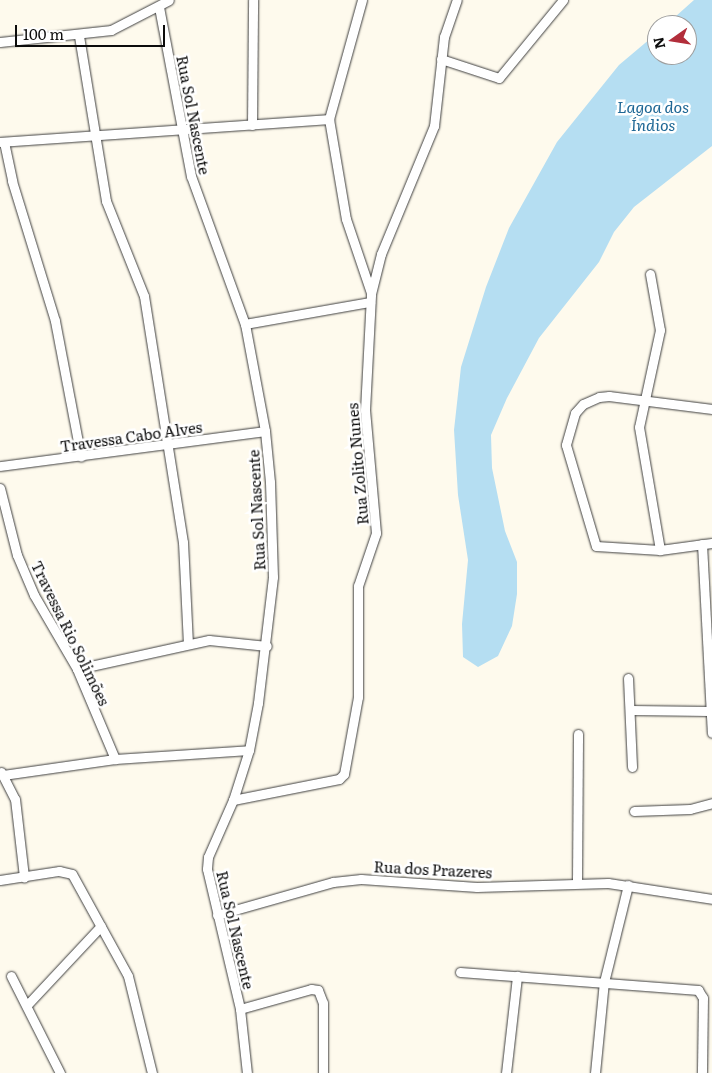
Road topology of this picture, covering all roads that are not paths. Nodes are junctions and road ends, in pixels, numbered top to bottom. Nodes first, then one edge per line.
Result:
1 (170, 0) edge
2 (253, 0) edge
3 (362, 0) edge
4 (457, 0) edge
5 (563, 0) edge
6 (159, 7) junction
7 (78, 36) junction
8 (0, 42) edge
9 (441, 58) junction
10 (329, 119) junction
11 (252, 125) junction
12 (182, 130) junction
13 (93, 136) junction
14 (2, 142) edge
15 (650, 274) dead end
16 (371, 298) junction
17 (245, 324) junction
18 (644, 400) junction
19 (712, 409) edge
20 (265, 431) junction
21 (168, 446) junction
22 (81, 457) junction
23 (0, 466) edge
24 (0, 488) edge
25 (712, 543) edge
26 (702, 544) junction
27 (660, 550) junction
28 (188, 644) junction
29 (267, 646) junction
30 (77, 669) junction
31 (628, 678) dead end
32 (631, 710) junction
33 (709, 711) junction
34 (712, 733) edge
35 (578, 734) dead end
36 (249, 750) junction
37 (115, 759) junction
38 (632, 768) dead end
39 (2, 773) edge
40 (233, 800) junction
41 (712, 803) edge
42 (634, 811) dead end
43 (24, 877) junction
44 (0, 880) edge
45 (577, 882) junction
46 (628, 884) junction
47 (712, 898) edge
48 (217, 915) junction
49 (101, 926) junction
50 (460, 972) dead end
51 (11, 976) dead end
52 (517, 976) junction
53 (604, 982) junction
54 (27, 1005) junction
55 (240, 1009) junction
56 (60, 1073) edge
57 (152, 1073) edge
58 (247, 1073) edge
59 (323, 1073) edge
60 (506, 1073) edge
61 (594, 1073) edge
62 (702, 1073) edge

1 - 6 street
2 - 11 street
3 - 10 street
4 - 9 street
5 - 9 street
6 - 7 street
6 - 12 street, Rua Sol Nascente
7 - 8 street
7 - 13 street
9 - 16 street
10 - 11 street
10 - 16 street
11 - 12 street
12 - 13 street
12 - 17 street, Rua Sol Nascente
13 - 14 street
13 - 21 street
14 - 22 street
15 - 18 street
16 - 17 street
16 - 40 street, Rua Zolito Nunes
17 - 20 street, Rua Sol Nascente
18 - 19 street
18 - 27 street
18 - 27 street
20 - 21 street, Travessa Cabo Alves
20 - 29 street, Rua Sol Nascente
21 - 22 street, Travessa Cabo Alves
21 - 28 street
22 - 23 street, Travessa Cabo Alves
24 - 30 street, Travessa Rio Solimões
25 - 26 street
26 - 27 street
26 - 33 street
28 - 29 street
28 - 30 street
29 - 36 street, Rua Sol Nascente
30 - 37 street, Travessa Rio Solimões
31 - 32 street
32 - 33 street
32 - 38 street
33 - 34 street
35 - 45 street
36 - 37 street
36 - 40 street, Rua Sol Nascente
37 - 39 street
39 - 43 street
40 - 48 street, Rua Sol Nascente
41 - 42 street
43 - 44 street
43 - 49 street
45 - 46 street, Rua dos Prazeres
45 - 48 street, Rua dos Prazeres
46 - 47 street, Rua dos Prazeres
46 - 53 street
48 - 55 street, Rua Sol Nascente
49 - 54 street
49 - 57 street
50 - 52 street
51 - 54 street
52 - 53 street
52 - 60 street
53 - 61 street
53 - 62 street
54 - 56 street
55 - 58 street, Rua Sol Nascente
55 - 59 street

